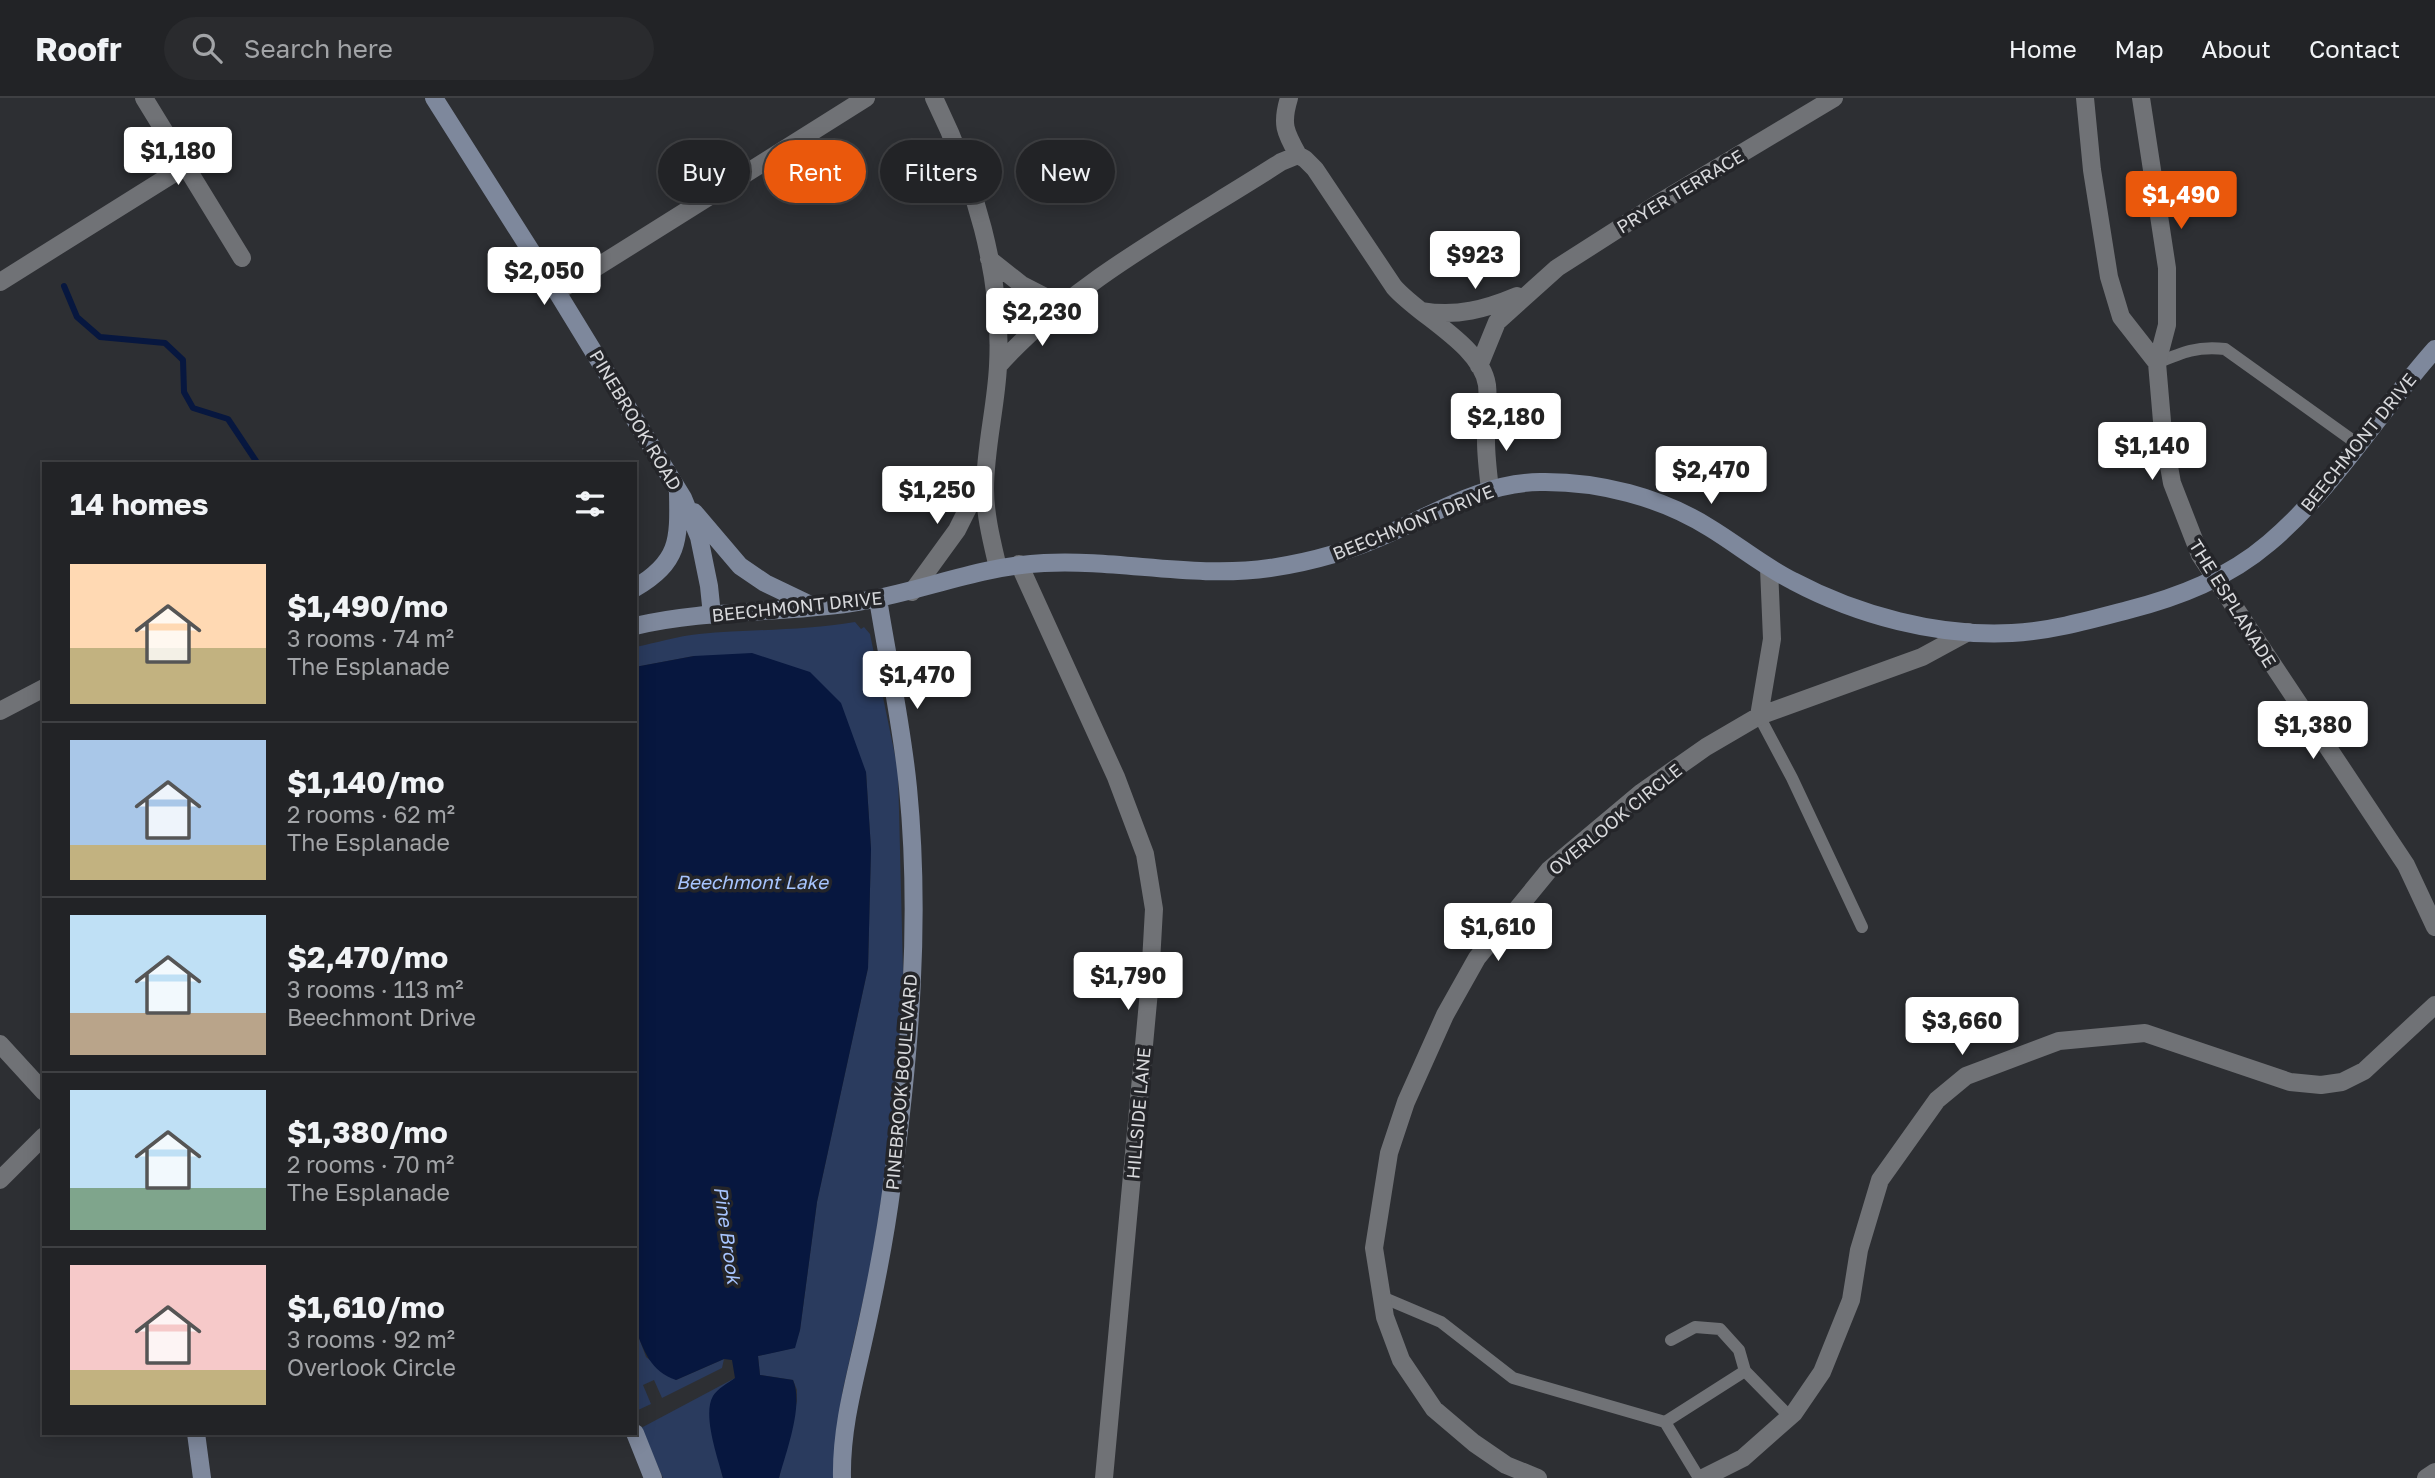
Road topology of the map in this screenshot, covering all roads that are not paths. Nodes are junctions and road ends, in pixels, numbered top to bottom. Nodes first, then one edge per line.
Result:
1 (144, 98) edge
2 (434, 98) edge
3 (866, 98) edge
4 (934, 98) edge
5 (1289, 98) edge
6 (1834, 98) edge
7 (2085, 98) edge
8 (2141, 98) edge
9 (1298, 155) junction
10 (187, 165) junction
11 (242, 258) dead end
12 (989, 259) junction
13 (0, 282) edge
14 (1530, 290) junction
15 (557, 292) junction
16 (1063, 306) junction
17 (1422, 311) junction
18 (2435, 349) edge
19 (2157, 363) junction
20 (998, 366) junction
21 (1479, 366) junction
22 (2359, 445) junction
23 (985, 473) junction
24 (1490, 489) junction
25 (681, 494) junction
26 (1019, 564) junction
27 (998, 568) junction
28 (1769, 568) junction
29 (2215, 579) junction
30 (637, 587) edge
31 (912, 592) junction
32 (878, 599) junction
33 (816, 607) junction
34 (712, 615) junction
35 (637, 626) edge
36 (1968, 632) junction
37 (42, 689) edge
38 (0, 711) edge
39 (1759, 716) junction
40 (1862, 927) dead end
41 (2435, 927) edge
42 (2435, 1005) edge
43 (0, 1044) edge
44 (42, 1090) edge
45 (42, 1138) edge
46 (0, 1180) edge
47 (1382, 1297) junction
48 (1671, 1340) dead end
49 (1745, 1371) junction
50 (1790, 1417) junction
51 (1665, 1422) junction
52 (196, 1435) edge
53 (636, 1435) edge
54 (2435, 1472) edge
55 (202, 1478) edge
56 (653, 1478) edge
57 (842, 1478) edge
58 (1104, 1478) edge
59 (1538, 1478) edge
60 (1701, 1478) edge
61 (2426, 1478) edge

1 - 10 street
2 - 15 street, PINEBROOK ROAD
3 - 15 street
4 - 12 street
5 - 9 street
6 - 14 street, PRYER TERRACE
7 - 19 street
8 - 19 street, THE ESPLANADE
9 - 16 street
9 - 17 street
10 - 11 street
10 - 13 street
12 - 16 street
12 - 20 street
14 - 17 street, PRYER TERRACE
14 - 21 street, PRYER TERRACE
15 - 25 street, PINEBROOK ROAD
16 - 20 street
17 - 21 street
18 - 22 street, BEECHMONT DRIVE
19 - 22 lane
19 - 29 street, THE ESPLANADE
20 - 23 street
21 - 24 street
22 - 29 street, BEECHMONT DRIVE
23 - 27 street
23 - 31 street
24 - 26 street, BEECHMONT DRIVE
24 - 28 street, BEECHMONT DRIVE
25 - 30 street
25 - 33 street
25 - 34 street, PINEBROOK ROAD
26 - 27 street, BEECHMONT DRIVE
26 - 58 street, HILLSIDE LANE
27 - 31 street, BEECHMONT DRIVE
28 - 36 street, BEECHMONT DRIVE
28 - 39 street
29 - 36 street, BEECHMONT DRIVE
29 - 41 street, THE ESPLANADE
31 - 32 street, BEECHMONT DRIVE
32 - 33 street, BEECHMONT DRIVE
32 - 57 street, PINEBROOK BOULEVARD
33 - 34 street, BEECHMONT DRIVE
34 - 35 street, BEECHMONT DRIVE
36 - 39 street, OVERLOOK CIRCLE
37 - 38 street
39 - 40 lane
39 - 47 street, OVERLOOK CIRCLE
42 - 50 street
43 - 44 street
45 - 46 street
47 - 51 lane
47 - 59 street, OVERLOOK CIRCLE
48 - 49 lane
49 - 50 lane
49 - 51 lane
50 - 60 street
51 - 60 lane
52 - 55 street
53 - 56 street
54 - 61 street

